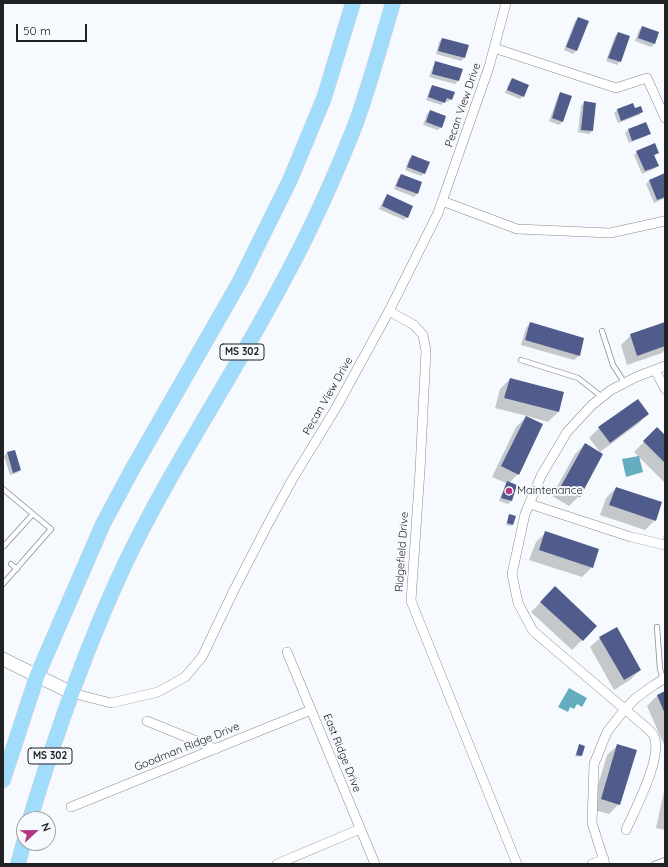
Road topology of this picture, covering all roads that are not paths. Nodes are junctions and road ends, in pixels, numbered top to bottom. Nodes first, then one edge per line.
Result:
1 (353, 3) edge
2 (393, 3) edge
3 (506, 3) edge
4 (494, 48) junction
5 (665, 118) edge
6 (442, 201) junction
7 (665, 221) edge
8 (389, 311) junction
9 (602, 332) dead end
10 (521, 360) dead end
11 (665, 366) edge
12 (654, 370) junction
13 (624, 382) junction
14 (665, 389) edge
15 (602, 397) junction
16 (3, 489) edge
17 (530, 504) junction
18 (33, 514) junction
19 (665, 545) edge
20 (3, 547) edge
21 (11, 564) dead end
22 (17, 569) junction
23 (3, 575) edge
24 (7, 580) junction
25 (3, 584) edge
26 (657, 627) dead end
27 (287, 652) dead end
28 (3, 659) edge
29 (37, 676) junction
30 (664, 679) edge
31 (72, 693) junction
32 (625, 709) junction
33 (311, 710) junction
34 (147, 721) dead end
35 (216, 749) junction
36 (3, 780) edge
37 (71, 807) dead end
38 (33, 811) edge
39 (360, 829) junction
40 (626, 830) dead end
41 (22, 851) edge
42 (665, 860) edge
43 (605, 862) edge
44 (18, 864) edge
45 (276, 864) edge
46 (375, 864) edge
47 (517, 864) edge
48 (592, 864) edge
49 (654, 864) edge

1 - 29 highway, MS 302
2 - 31 highway, MS 302
3 - 4 street, Pecan View Drive
4 - 5 street
4 - 6 street, Pecan View Drive
6 - 7 street
6 - 8 street, Pecan View Drive
8 - 31 street, Pecan View Drive
8 - 47 street, Ridgefield Drive
9 - 13 lane
10 - 15 lane
11 - 12 street
12 - 13 street
12 - 14 street
13 - 15 street
15 - 17 street
16 - 18 lane
17 - 19 street
17 - 32 street
18 - 20 lane
18 - 22 lane
21 - 22 lane
22 - 24 lane
23 - 24 lane
24 - 25 lane
26 - 30 lane
27 - 33 street, East Ridge Drive
28 - 29 main road
29 - 31 main road
29 - 36 highway, MS 302
30 - 32 street
31 - 38 highway, MS 302
32 - 40 street
32 - 43 street
33 - 35 street, Goodman Ridge Drive
33 - 39 street, East Ridge Drive
34 - 35 street
35 - 37 street, Goodman Ridge Drive
39 - 45 street
39 - 46 street, East Ridge Drive
41 - 44 highway
42 - 49 lane
43 - 48 street

